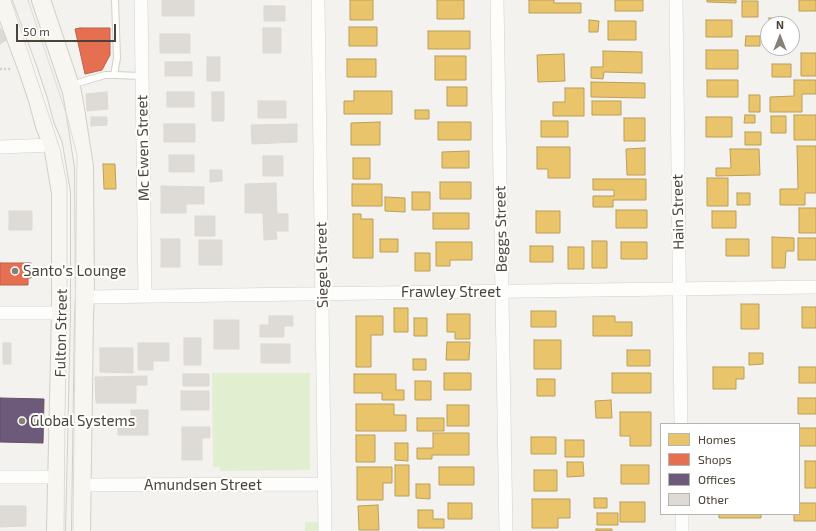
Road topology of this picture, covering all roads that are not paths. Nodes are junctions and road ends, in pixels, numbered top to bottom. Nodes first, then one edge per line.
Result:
1 (2, 0) edge
2 (42, 0) edge
3 (115, 0) edge
4 (141, 0) edge
5 (318, 0) edge
6 (497, 0) edge
7 (676, 0) edge
8 (114, 75) junction
9 (142, 76) junction
10 (69, 86) junction
11 (53, 145) junction
12 (0, 147) edge
13 (816, 286) edge
14 (679, 289) junction
15 (502, 292) junction
16 (322, 293) junction
17 (145, 295) junction
18 (85, 297) junction
19 (0, 313) edge
20 (61, 313) junction
21 (681, 423) edge
22 (0, 477) edge
23 (58, 477) junction
24 (324, 484) junction
25 (81, 485) junction
26 (682, 515) edge
27 (56, 531) edge
28 (81, 531) edge
29 (325, 531) edge
30 (506, 531) edge
31 (682, 531) edge

1 - 11 main road, Fulton Street
2 - 10 main road, Fulton Street
3 - 8 lane
4 - 9 street, Mc Ewen Street
5 - 16 street, Siegel Street
6 - 15 street, Beggs Street
7 - 14 street, Hain Street
8 - 9 lane
8 - 10 lane
9 - 17 street, Mc Ewen Street
10 - 18 main road, Fulton Street
11 - 12 street
11 - 20 main road, Fulton Street
13 - 14 street, Frawley Street
14 - 15 street, Frawley Street
14 - 21 street, Hain Street
15 - 16 street, Frawley Street
15 - 30 street, Beggs Street
16 - 17 street, Frawley Street
16 - 24 street, Siegel Street
17 - 18 street, Frawley Street
18 - 25 main road, Fulton Street
19 - 20 street
20 - 23 main road, Fulton Street
22 - 23 street
23 - 27 main road, Fulton Street
24 - 25 street, Amundsen Street
24 - 29 street, Siegel Street
25 - 28 main road, Fulton Street
26 - 31 street

